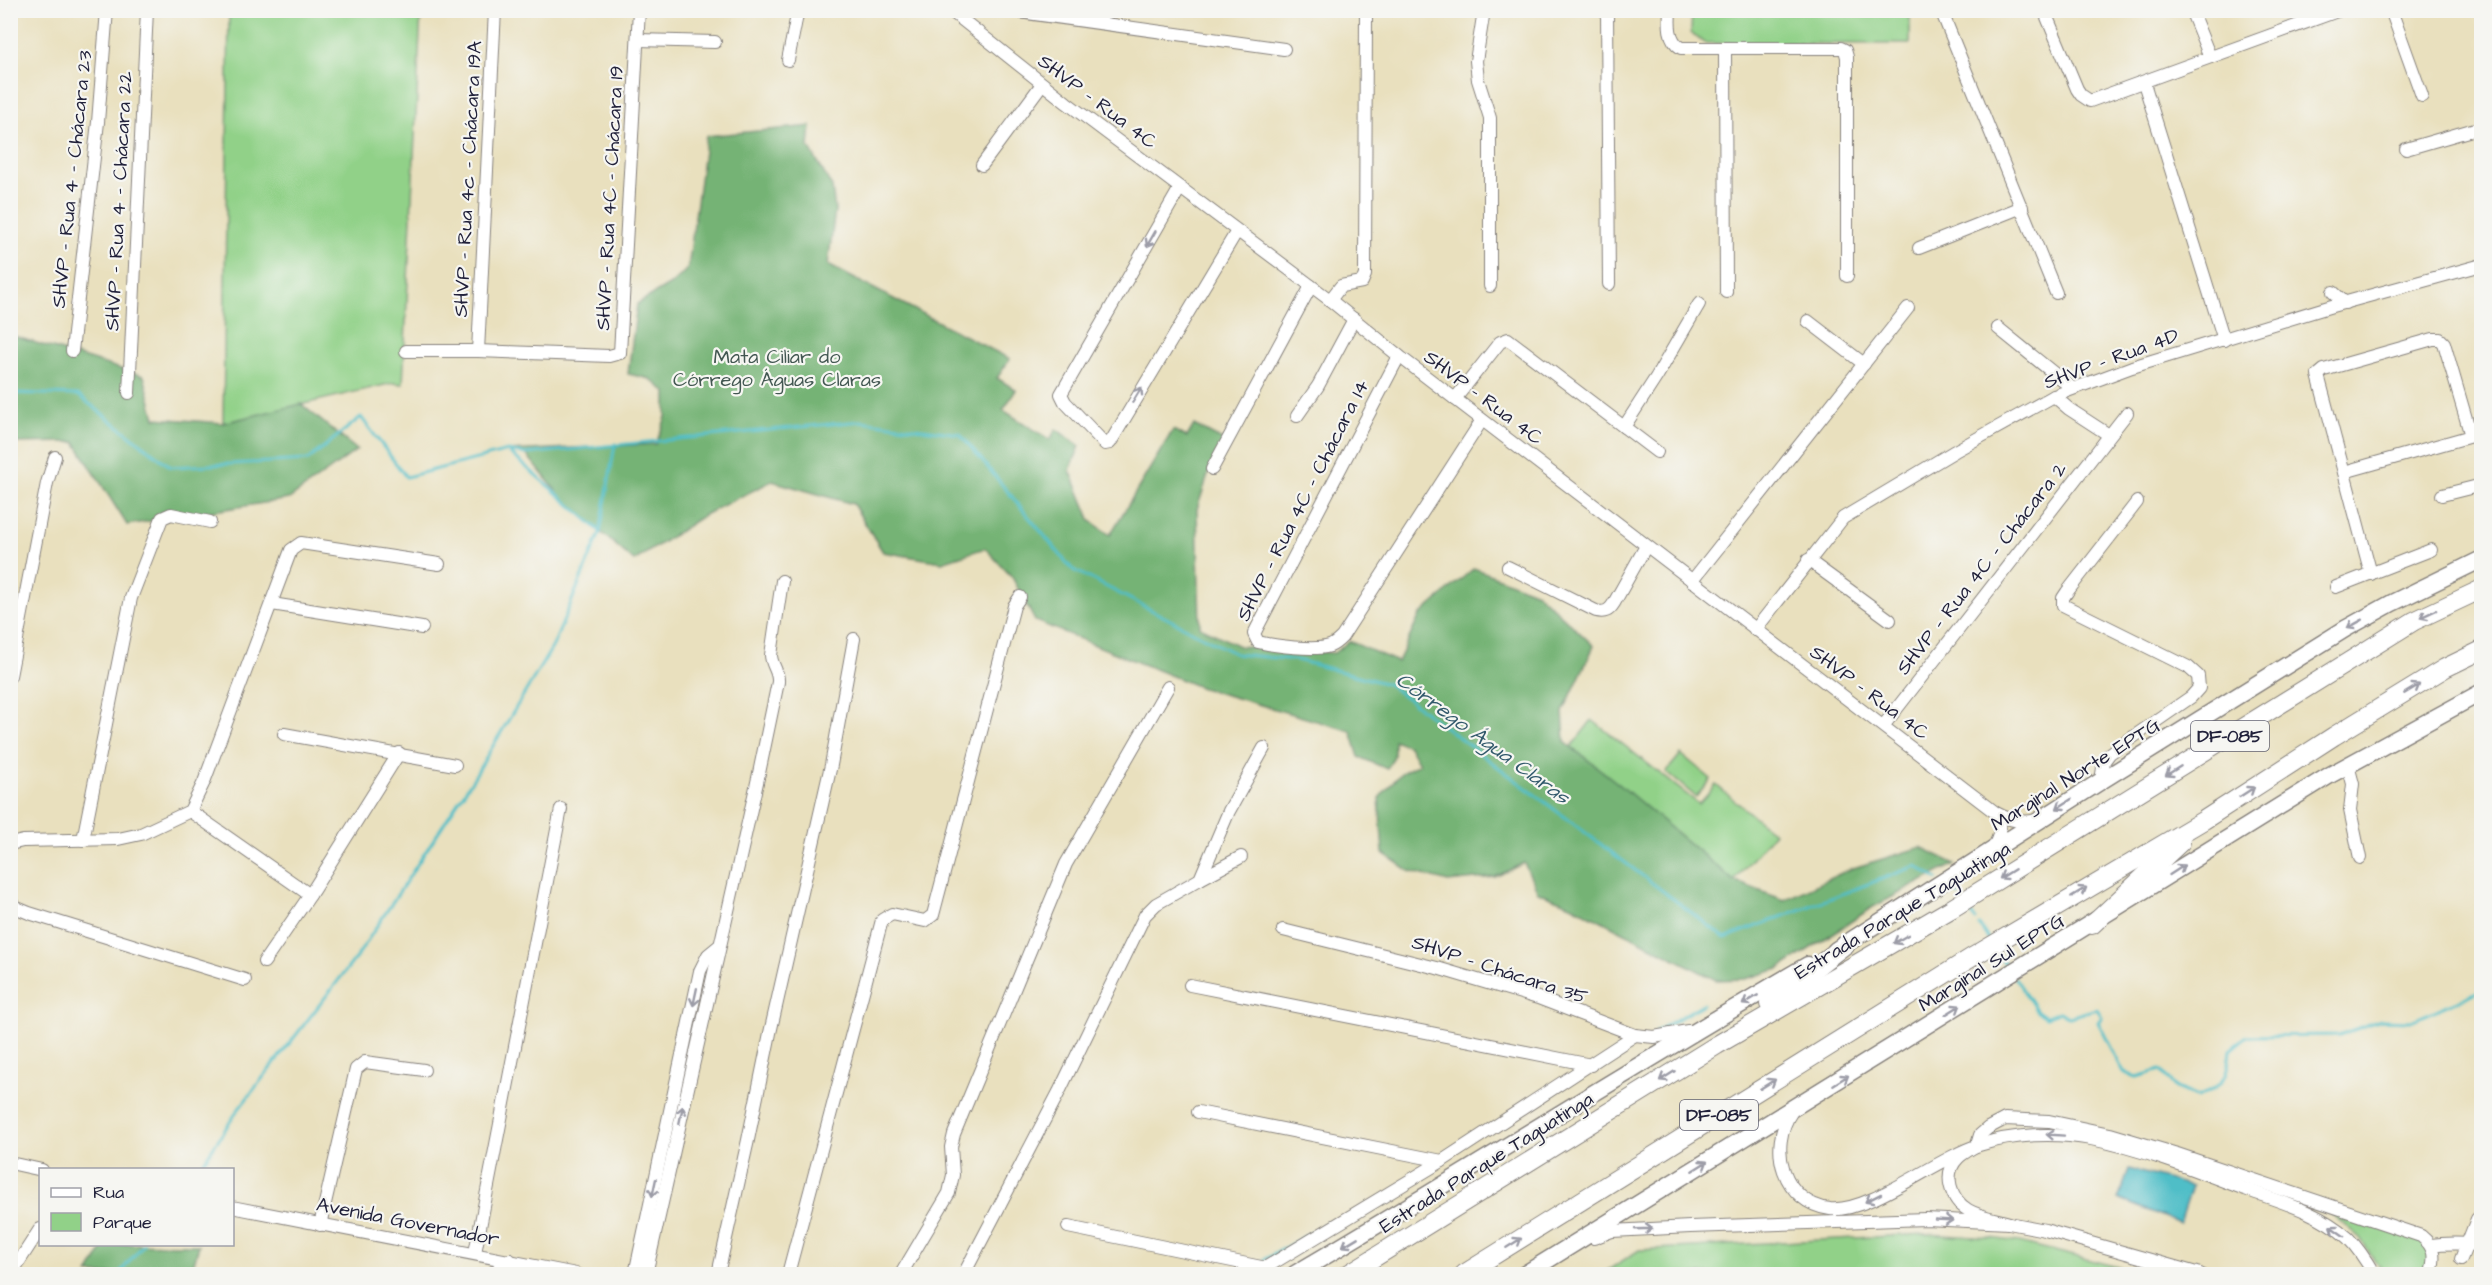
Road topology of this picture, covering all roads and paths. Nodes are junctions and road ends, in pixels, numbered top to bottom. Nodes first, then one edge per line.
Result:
1 (107, 10) edge
2 (147, 10) edge
3 (495, 10) edge
4 (639, 10) edge
5 (798, 10) edge
6 (950, 10) edge
7 (1005, 10) edge
8 (1366, 10) edge
9 (1484, 10) edge
10 (1607, 10) edge
11 (1670, 10) edge
12 (1941, 10) edge
13 (2044, 10) edge
14 (2191, 10) edge
15 (2340, 10) edge
16 (2391, 10) edge
17 (638, 40) junction
18 (715, 42) dead end
19 (1284, 49) dead end
20 (1725, 49) junction
21 (2210, 57) junction
22 (788, 60) dead end
23 (2144, 83) junction
24 (1042, 84) junction
25 (2422, 96) dead end
26 (2481, 127) edge
27 (2406, 149) dead end
28 (982, 165) dead end
29 (1180, 188) junction
30 (2022, 207) junction
31 (1237, 231) junction
32 (1919, 248) dead end
33 (2481, 266) edge
34 (1848, 276) dead end
35 (1608, 284) dead end
36 (1311, 285) junction
37 (1490, 285) dead end
38 (1726, 292) dead end
39 (2056, 293) dead end
40 (1330, 300) junction
41 (1699, 304) dead end
42 (1908, 308) dead end
43 (1354, 319) junction
44 (1808, 321) dead end
45 (1998, 328) dead end
46 (2224, 340) junction
47 (72, 351) dead end
48 (406, 351) dead end
49 (477, 351) junction
50 (1399, 356) junction
51 (1864, 364) junction
52 (2072, 388) junction
53 (129, 393) dead end
54 (2054, 396) junction
55 (1455, 399) junction
56 (2127, 413) dead end
57 (1297, 417) dead end
58 (1482, 420) junction
59 (1624, 427) junction
60 (2109, 435) junction
61 (2476, 435) edge
62 (1656, 452) dead end
63 (55, 458) dead end
64 (1212, 469) dead end
65 (2344, 472) junction
66 (2481, 485) edge
67 (2442, 495) dead end
68 (2137, 502) dead end
69 (210, 522) dead end
70 (1646, 546) junction
71 (2431, 550) dead end
72 (2481, 559) edge
73 (1808, 560) junction
74 (439, 564) dead end
75 (1508, 567) dead end
76 (2371, 574) junction
77 (782, 580) dead end
78 (1692, 581) junction
79 (2336, 587) dead end
80 (2481, 590) edge
81 (1020, 597) dead end
82 (272, 604) junction
83 (1890, 620) dead end
84 (422, 628) dead end
85 (1755, 630) junction
86 (854, 639) dead end
87 (2481, 650) edge
88 (10, 676) edge
89 (1168, 687) dead end
90 (2481, 692) edge
91 (1884, 725) junction
92 (284, 734) dead end
93 (1264, 748) dead end
94 (399, 753) junction
95 (455, 765) dead end
96 (2348, 765) junction
97 (2101, 781) junction
98 (561, 809) dead end
99 (190, 812) junction
100 (1996, 813) junction
101 (2042, 818) junction
102 (2204, 820) junction
103 (83, 840) junction
104 (10, 844) edge
105 (1990, 853) junction
106 (1241, 857) dead end
107 (2360, 858) dead end
108 (1200, 879) junction
109 (310, 895) junction
110 (10, 902) edge
111 (2092, 925) junction
112 (1283, 930) dead end
113 (1846, 944) junction
114 (719, 946) junction
115 (264, 962) dead end
116 (245, 980) dead end
117 (1190, 985) dead end
118 (1704, 1028) junction
119 (1635, 1035) junction
120 (1717, 1045) junction
121 (1592, 1065) junction
122 (424, 1070) dead end
123 (1792, 1111) junction
124 (1198, 1112) dead end
125 (1977, 1145) junction
126 (1442, 1161) junction
127 (10, 1163) edge
128 (39, 1169) edge
129 (234, 1207) edge
130 (2477, 1219) dead end
131 (2009, 1223) junction
132 (320, 1225) junction
133 (1068, 1227) dead end
134 (39, 1231) edge
135 (2467, 1244) junction
136 (2481, 1244) edge
137 (2432, 1245) junction
138 (1568, 1249) junction
139 (2481, 1251) edge
140 (475, 1253) junction
141 (2461, 1259) dead end
142 (510, 1260) junction
143 (1261, 1271) edge
144 (11, 1275) edge
145 (491, 1275) edge
146 (576, 1275) edge
147 (635, 1275) edge
148 (646, 1275) edge
149 (718, 1275) edge
150 (788, 1275) edge
151 (901, 1275) edge
152 (964, 1275) edge
153 (1295, 1275) edge
154 (1348, 1275) edge
155 (1464, 1275) edge
156 (1525, 1275) edge
157 (2200, 1275) edge
158 (2374, 1275) edge
159 (2431, 1275) edge

1 - 47 street, SHVP - Rua 4 - Chácara 23
2 - 53 street, SHVP - Rua 4 - Chácara 22
3 - 49 street, SHVP - Rua 4c - Chácara 19A
4 - 17 street, SHVP - Rua 4C - Chácara 19
5 - 22 street
6 - 24 street, SHVP - Rua 4C
7 - 19 street
8 - 40 street
9 - 37 street
10 - 35 street
11 - 20 street
12 - 30 street
13 - 23 street
14 - 21 street
15 - 21 street
16 - 25 street
17 - 18 street
17 - 49 street, SHVP - Rua 4C - Chácara 19
20 - 34 street
20 - 38 street
21 - 23 street
23 - 46 street
24 - 28 street
24 - 29 street, SHVP - Rua 4C
26 - 27 street
29 - 31 street, SHVP - Rua 4C
29 -> 31 street
30 - 32 street
30 - 39 street
31 - 36 street, SHVP - Rua 4C
33 - 46 street, SHVP - Rua 4D
36 - 40 street, SHVP - Rua 4C
36 - 64 street
40 - 43 street, SHVP - Rua 4C
41 - 59 street
42 - 51 street
43 - 50 street, SHVP - Rua 4C
43 - 57 street
44 - 51 street
45 - 52 street
46 - 52 street, SHVP - Rua 4D
48 - 49 street, SHVP - Rua 4C - Chácara 19
50 - 55 street, SHVP - Rua 4C
50 - 58 street, SHVP - Rua 4C - Chácara 14
51 - 78 street
52 - 54 street, SHVP - Rua 4D
54 - 60 street
54 - 73 street, SHVP - Rua 4D
55 - 58 street, SHVP - Rua 4C
55 - 59 street
56 - 60 street, SHVP - Rua 4C - Chácara 2
58 - 70 street, SHVP - Rua 4C
59 - 62 street
60 - 91 street, SHVP - Rua 4C - Chácara 2
61 - 65 street
61 - 65 street
63 - 88 street
65 - 76 street
66 - 67 street
68 - 97 street
69 - 103 street
70 - 75 street
70 - 78 street, SHVP - Rua 4C
71 - 76 street
72 -> 97 main road, Marginal Norte EPTG
73 - 83 street
73 - 85 street, SHVP - Rua 4D
74 - 82 street
76 - 79 street
77 - 114 street
78 - 85 street, SHVP - Rua 4C
80 -> 120 highway, Estrada Parque Taguatinga / DF-085
81 - 150 street
82 - 84 street
82 - 99 street
85 - 91 street, SHVP - Rua 4C
86 - 149 street
102 -> 87 highway, DF-085
89 - 151 street
90 - 96 main road, Marginal Sul EPTG
91 - 100 street, SHVP - Rua 4C
92 - 94 street
93 - 108 street
94 - 95 street
94 - 109 street
96 - 107 street
111 -> 96 main road, Marginal Sul EPTG
97 -> 101 main road, Marginal Norte EPTG
98 - 140 street
99 - 103 street
99 - 109 street
100 - 101 street, SHVP - Rua 4C
100 - 105 street
101 - 105 main road, Marginal Norte EPTG
102 - 111 highway
155 -> 102 highway, DF-085
103 - 104 street
105 - 113 main road, Marginal Norte EPTG
106 - 108 street
108 - 152 street
109 - 115 street
110 - 116 street
123 -> 111 main road, Marginal Sul EPTG
112 - 119 street, SHVP - Chácara 35
113 -> 118 main road, Marginal Norte EPTG
113 - 120 highway
114 -> 147 street
148 -> 114 street
117 - 121 street
118 - 119 street, SHVP - Chácara 35
118 -> 153 main road, Marginal Norte EPTG
119 - 121 street
120 -> 154 highway, Estrada Parque Taguatinga / DF-085
121 - 126 street
122 - 132 street
125 -> 123 street
138 -> 123 main road, Marginal Sul EPTG
124 - 126 street
125 - 131 street
125 - 137 street
158 -> 125 street
126 - 143 street
127 - 128 street
129 - 132 street, Avenida Governador
130 - 135 street
138 -> 131 street
131 - 157 street
132 - 140 street, Avenida Governador
133 - 143 street
134 - 144 street
135 - 136 street
135 - 137 street
135 - 139 street
135 - 141 street
137 - 159 street
138 - 156 main road, Marginal Sul EPTG
140 - 142 street, Avenida Governador
142 - 145 street
142 - 146 street, Avenida Governador

